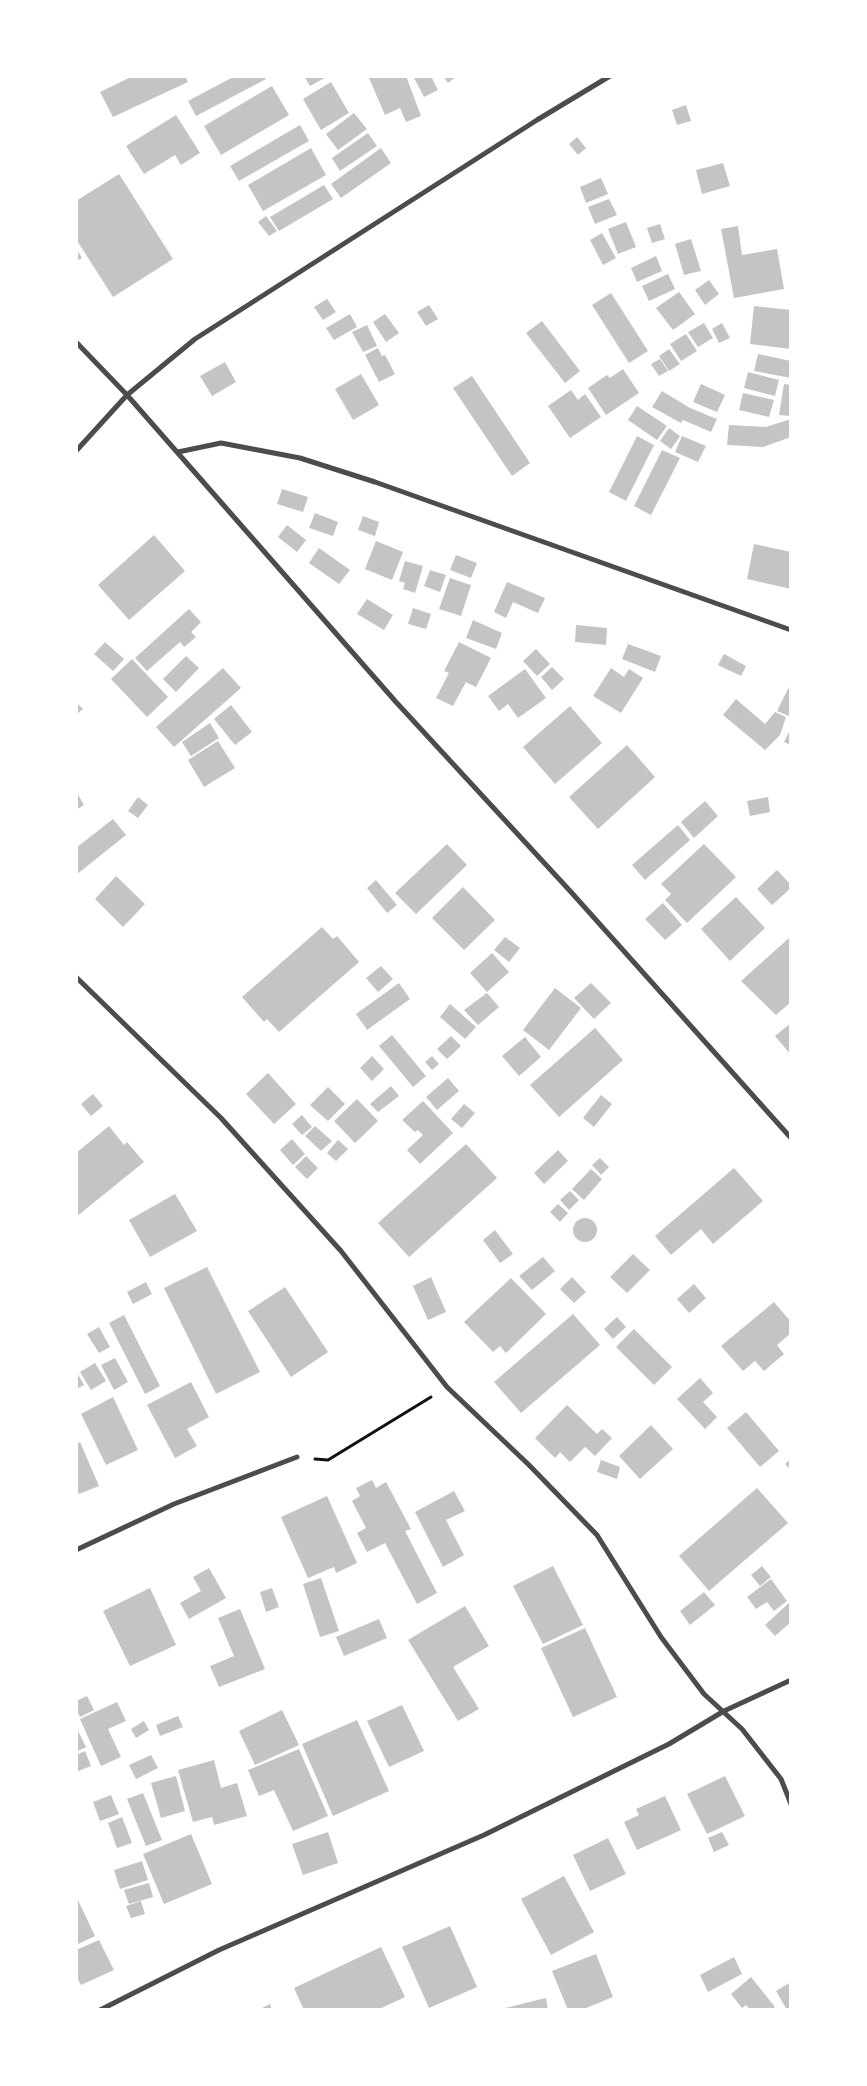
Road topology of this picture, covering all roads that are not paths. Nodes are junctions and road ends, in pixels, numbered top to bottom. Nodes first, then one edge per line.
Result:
1 (610, 76) edge
2 (76, 342) edge
3 (127, 395) junction
4 (76, 451) edge
5 (178, 452) junction
6 (791, 630) edge
7 (76, 977) edge
8 (791, 1138) edge
9 (297, 1457) road end
10 (76, 1550) edge
11 (791, 1680) edge
12 (724, 1711) junction
13 (791, 1804) edge
14 (100, 2010) edge

1 - 3 street
2 - 3 street
3 - 4 street
3 - 5 street
5 - 6 street
5 - 8 street
7 - 12 street
9 - 10 street
11 - 12 street
12 - 13 street
12 - 14 street

